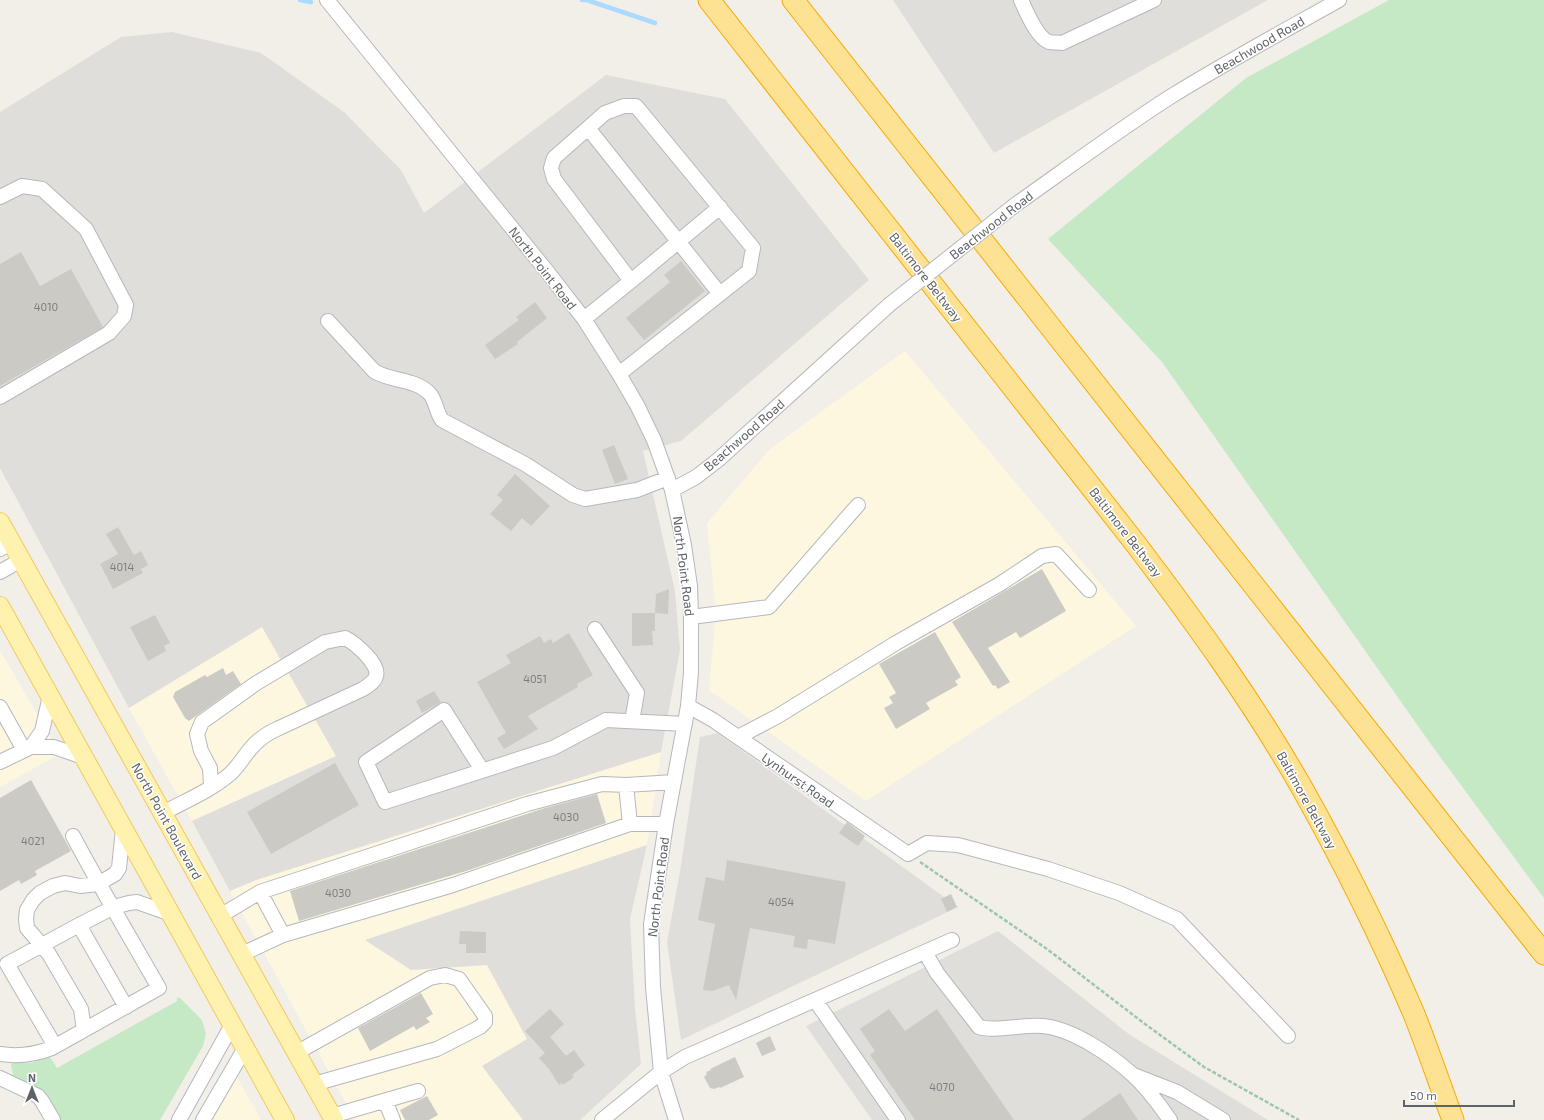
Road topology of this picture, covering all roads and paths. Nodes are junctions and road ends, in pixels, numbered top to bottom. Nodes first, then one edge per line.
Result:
1 (327, 0) edge
2 (709, 0) edge
3 (793, 0) edge
4 (1021, 0) edge
5 (1154, 0) edge
6 (1339, 0) edge
7 (588, 128) junction
8 (0, 197) edge
9 (720, 207) junction
10 (679, 241) junction
11 (631, 281) junction
12 (720, 294) junction
13 (584, 319) junction
14 (328, 321) dead end
15 (619, 374) junction
16 (0, 397) edge
17 (670, 484) junction
18 (858, 506) dead end
19 (0, 522) edge
20 (6, 546) edge
21 (21, 560) junction
22 (0, 572) edge
23 (1089, 590) dead end
24 (0, 606) edge
25 (692, 617) junction
26 (594, 629) dead end
27 (50, 696) junction
28 (688, 706) junction
29 (0, 707) edge
30 (632, 721) junction
31 (685, 724) junction
32 (738, 737) junction
33 (28, 748) junction
34 (83, 757) junction
35 (0, 762) edge
36 (482, 770) junction
37 (674, 782) junction
38 (626, 785) junction
39 (211, 786) junction
40 (162, 813) junction
41 (630, 824) junction
42 (666, 824) junction
43 (122, 829) junction
44 (73, 836) dead end
45 (908, 854) junction
46 (98, 884) junction
47 (260, 892) junction
48 (114, 907) junction
49 (171, 914) junction
50 (220, 916) junction
51 (78, 925) junction
52 (283, 935) junction
53 (952, 940) dead end
54 (41, 946) junction
55 (924, 952) junction
56 (242, 954) junction
57 (1544, 954) edge
58 (815, 1000) junction
59 (126, 1007) junction
60 (232, 1025) junction
61 (84, 1030) junction
62 (1288, 1036) dead end
63 (55, 1046) junction
64 (245, 1048) junction
65 (296, 1053) junction
66 (0, 1054) edge
67 (661, 1072) junction
68 (1133, 1075) junction
69 (0, 1078) edge
70 (314, 1084) junction
71 (418, 1091) dead end
72 (380, 1102) junction
73 (333, 1118) edge
74 (53, 1120) edge
75 (179, 1120) edge
76 (203, 1120) edge
77 (285, 1120) edge
78 (393, 1120) edge
79 (602, 1120) edge
80 (676, 1120) edge
81 (898, 1120) edge
82 (1170, 1120) edge
83 (1223, 1120) edge
84 (1299, 1120) edge
85 (1453, 1120) edge

1 - 13 street, North Point Road
2 - 85 highway, Baltimore Beltway
3 - 57 highway
4 - 5 street
6 - 17 street, Beachwood Road, bridge
7 - 9 street
7 - 10 street
7 - 11 street
8 - 16 street
9 - 10 street
9 - 12 street
10 - 11 street
10 - 12 street
11 - 13 street
12 - 15 street
13 - 15 street, North Point Road
14 - 17 street, Beachwood Road
15 - 17 street, North Point Road
17 - 25 street, North Point Road
18 - 25 street
19 - 20 main road, North Point Boulevard
20 - 21 main road, North Point Boulevard
21 - 22 street
21 - 40 main road, North Point Boulevard
23 - 32 street
24 - 27 main road
25 - 28 street, North Point Road
26 - 30 street
27 - 33 street
27 - 34 main road
28 - 31 street, North Point Road
28 - 32 street, Lynhurst Road
29 - 33 street
30 - 31 street
30 - 36 street
31 - 37 street, North Point Road
32 - 45 street, Lynhurst Road
33 - 34 street
33 - 35 street
34 - 43 main road
36 - 36 street
37 - 38 street
37 - 42 street, North Point Road
38 - 41 street
38 - 47 street
39 - 39 street
39 - 40 street
40 - 50 main road, North Point Boulevard
41 - 42 street
41 - 52 street
42 - 67 street, North Point Road
43 - 46 street
43 - 49 main road
44 - 46 street
45 - 62 street
45 - 84 path
46 - 48 street
46 - 54 street
47 - 50 street
47 - 52 street
48 - 49 street
48 - 51 street
48 - 59 street
49 - 60 main road
50 - 56 main road, North Point Boulevard
51 - 54 street
51 - 59 street
52 - 56 street
53 - 55 street
54 - 61 street
54 - 63 street
55 - 58 street
55 - 68 street
56 - 65 main road, North Point Boulevard
58 - 67 street
58 - 81 street
59 - 61 street
60 - 64 main road
60 - 75 street
61 - 63 street
63 - 66 street
64 - 76 street
64 - 77 main road
65 - 70 main road, North Point Boulevard
65 - 70 street
67 - 79 street
67 - 80 street, North Point Road
68 - 82 street
68 - 83 street
69 - 74 street
70 - 73 main road, North Point Boulevard
71 - 72 street
72 - 73 street
72 - 78 street

